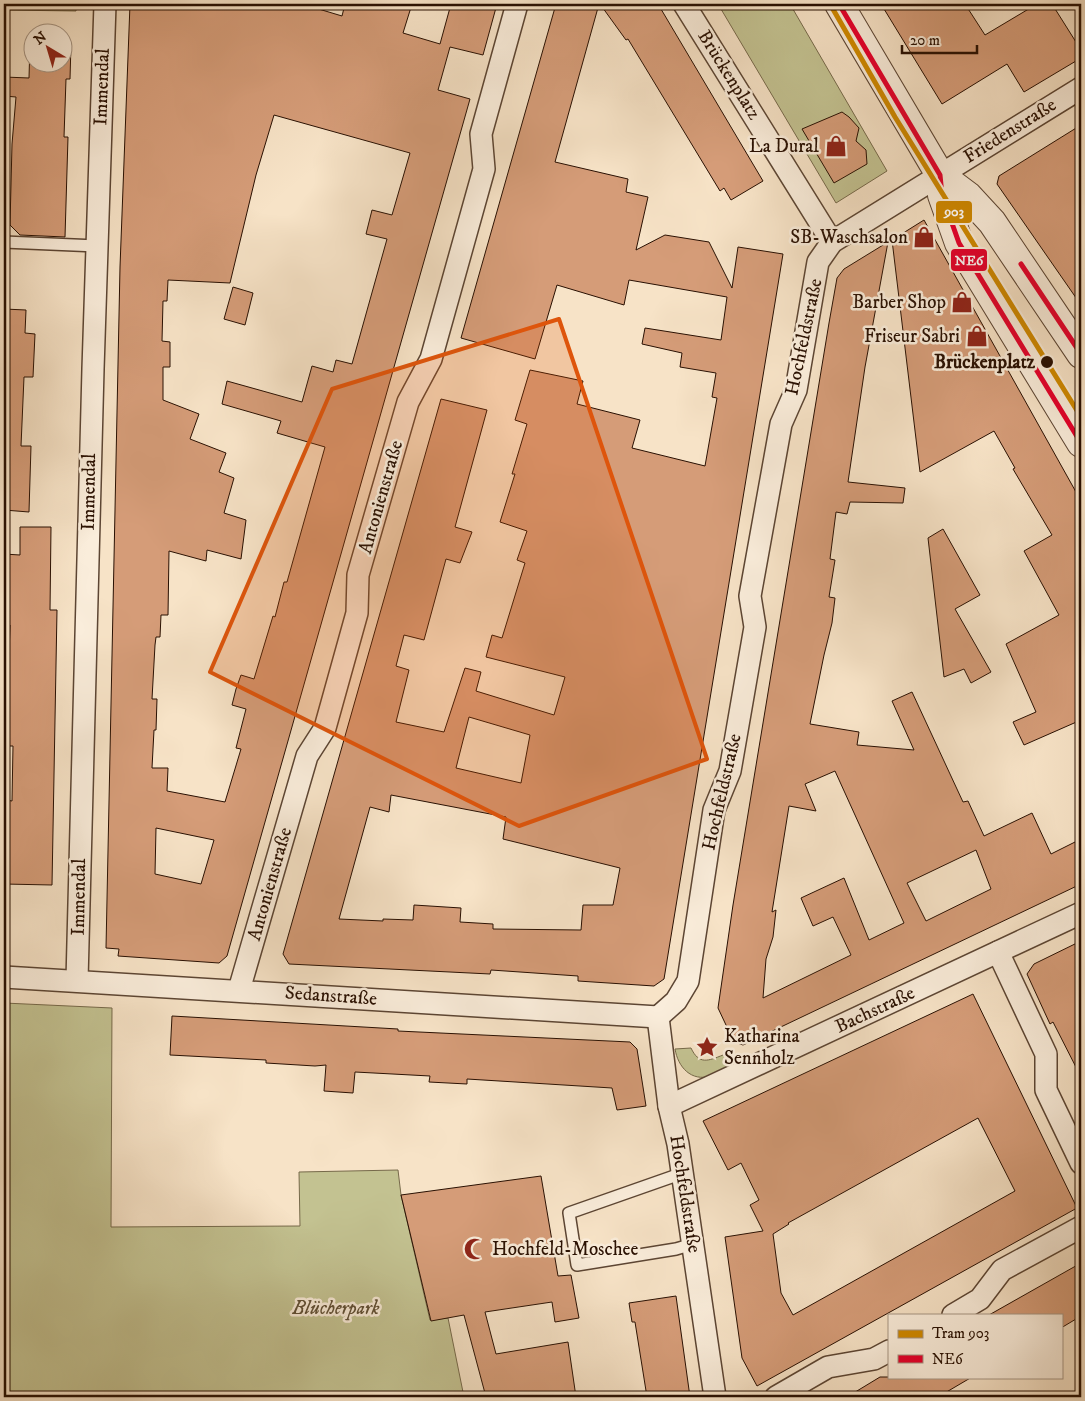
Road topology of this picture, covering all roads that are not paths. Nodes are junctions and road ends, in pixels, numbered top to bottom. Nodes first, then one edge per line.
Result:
1 (104, 4) edge
2 (517, 4) edge
3 (684, 4) edge
4 (839, 4) edge
5 (1081, 88) edge
6 (940, 174) junction
7 (4, 242) edge
8 (832, 242) junction
9 (97, 246) junction
10 (1081, 354) edge
11 (1078, 432) edge
12 (1081, 913) edge
13 (998, 952) junction
14 (4, 977) edge
15 (77, 980) junction
16 (239, 990) junction
17 (658, 1016) junction
18 (669, 1106) junction
19 (1081, 1163) edge
20 (682, 1173) junction
21 (1081, 1227) edge
22 (693, 1244) junction
23 (955, 1314) edge
24 (888, 1352) edge
25 (715, 1397) edge
26 (776, 1397) edge

1 - 9 street, Immendal
2 - 16 street, Antonienstraße
3 - 8 street, Brückenplatz
4 - 6 street
5 - 6 street, Friedenstraße
6 - 8 street
6 - 10 street
6 - 11 street
7 - 9 lane
8 - 17 street, Hochfeldstraße
9 - 15 street, Immendal
12 - 13 street, Bachstraße
13 - 18 street, Bachstraße
13 - 19 street
14 - 15 street, Sedanstraße
15 - 16 street, Sedanstraße
16 - 17 street, Sedanstraße
17 - 18 street, Hochfeldstraße
18 - 20 street, Hochfeldstraße
20 - 22 street, Hochfeldstraße
20 - 22 lane
21 - 23 street
22 - 25 street, Hochfeldstraße
24 - 26 street

